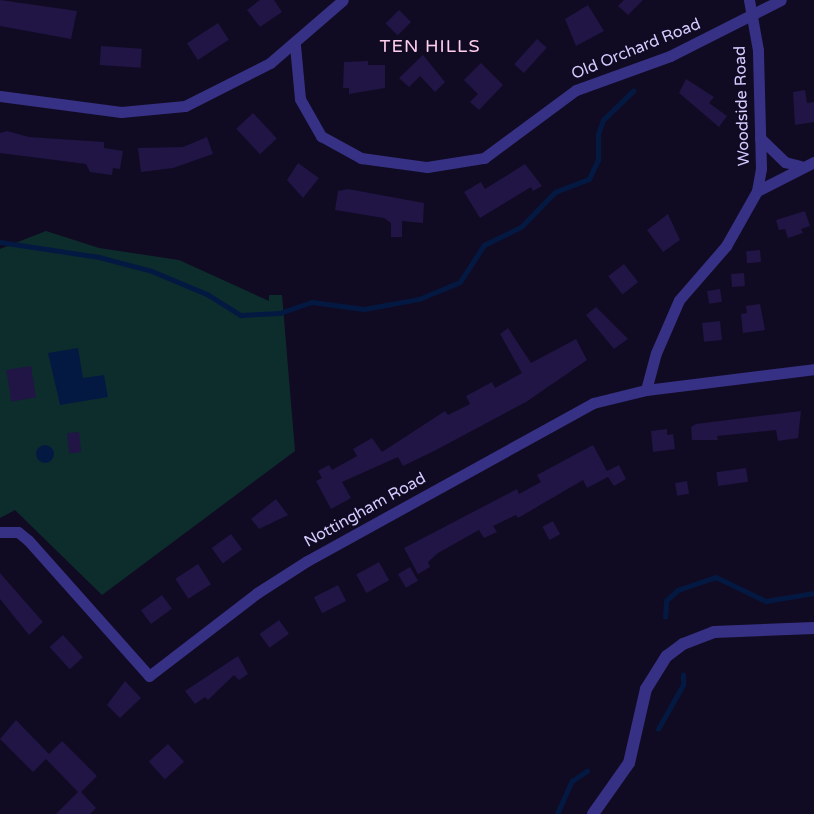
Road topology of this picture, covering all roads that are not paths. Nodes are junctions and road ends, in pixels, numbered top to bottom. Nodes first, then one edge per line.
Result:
1 (343, 0) edge
2 (749, 0) edge
3 (781, 0) edge
4 (752, 15) junction
5 (295, 45) junction
6 (0, 96) edge
7 (760, 138) junction
8 (814, 162) edge
9 (800, 166) junction
10 (757, 191) junction
11 (814, 369) edge
12 (646, 390) junction
13 (4, 532) edge
14 (814, 628) edge
15 (593, 814) edge

1 - 5 street
2 - 4 street, Woodside Road
3 - 4 street, Old Orchard Road
4 - 5 street, Old Orchard Road
4 - 7 street, Woodside Road
5 - 6 street
7 - 9 street
7 - 10 street, Woodside Road
8 - 9 street
9 - 10 street
10 - 12 street, Woodside Road
11 - 12 street, Nottingham Road
12 - 13 street, Nottingham Road
14 - 15 street

